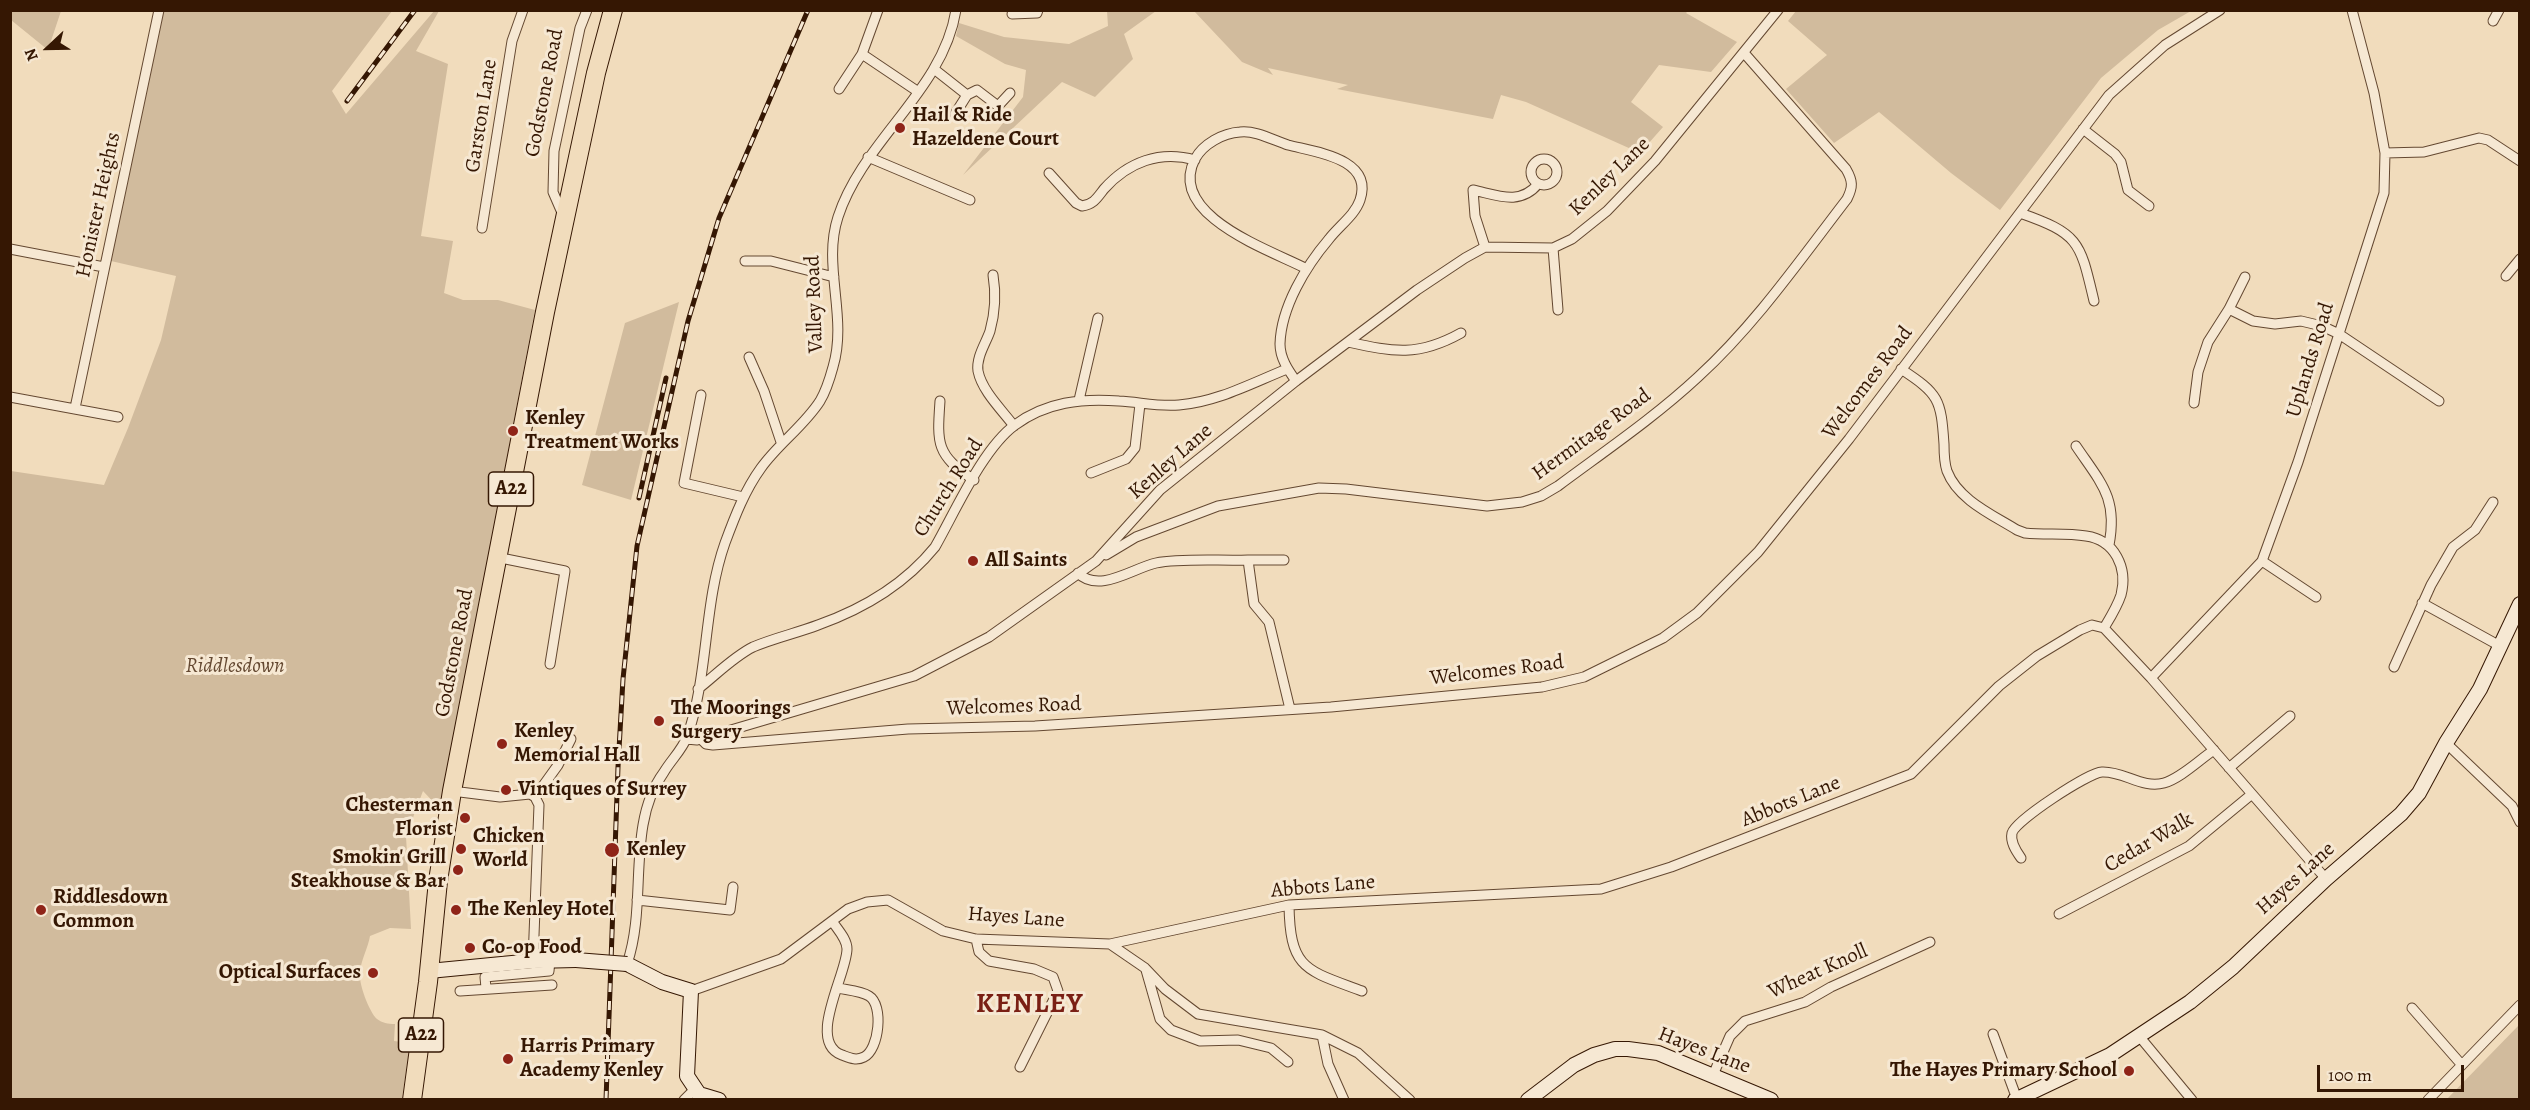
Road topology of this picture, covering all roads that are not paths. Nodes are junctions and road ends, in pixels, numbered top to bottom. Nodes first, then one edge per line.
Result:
1 (159, 10) edge
2 (523, 10) edge
3 (586, 10) edge
4 (613, 10) edge
5 (878, 10) edge
6 (956, 10) edge
7 (1038, 10) edge
8 (1778, 10) edge
9 (2220, 10) edge
10 (2352, 10) edge
11 (2499, 10) edge
12 (1012, 14) dead end
13 (2493, 21) dead end
14 (862, 54) junction
15 (1744, 54) junction
16 (934, 69) junction
17 (839, 89) dead end
18 (917, 91) junction
19 (1010, 93) dead end
20 (967, 95) junction
21 (955, 114) dead end
22 (2084, 129) junction
23 (2385, 153) junction
24 (868, 158) junction
25 (1195, 160) junction
26 (2520, 161) edge
27 (1049, 173) dead end
28 (1538, 184) dead end
29 (970, 200) dead end
30 (2149, 206) dead end
31 (2020, 213) junction
32 (565, 220) junction
33 (482, 228) dead end
34 (1485, 247) junction
35 (1554, 248) junction
36 (10, 249) edge
37 (2520, 259) edge
38 (745, 261) dead end
39 (104, 267) junction
40 (1305, 268) junction
41 (993, 275) dead end
42 (2506, 276) dead end
43 (834, 277) junction
44 (2245, 278) dead end
45 (2094, 301) dead end
46 (2229, 309) junction
47 (1558, 310) dead end
48 (1098, 318) dead end
49 (1461, 333) dead end
50 (2339, 334) junction
51 (1348, 342) junction
52 (749, 357) dead end
53 (1287, 369) junction
54 (1901, 369) junction
55 (1296, 381) junction
56 (701, 394) dead end
57 (10, 397) edge
58 (1079, 400) junction
59 (940, 401) dead end
60 (2439, 401) dead end
61 (2194, 403) dead end
62 (1140, 404) junction
63 (75, 408) junction
64 (118, 417) dead end
65 (1014, 426) junction
66 (781, 442) junction
67 (2076, 446) dead end
68 (1091, 473) dead end
69 (974, 480) junction
70 (743, 497) junction
71 (2493, 502) dead end
72 (2109, 545) junction
73 (496, 557) junction
74 (1248, 560) junction
75 (1284, 560) dead end
76 (1096, 561) junction
77 (2262, 561) junction
78 (1078, 573) junction
79 (2316, 597) dead end
80 (2422, 603) junction
81 (2520, 604) edge
82 (2104, 628) junction
83 (2500, 646) junction
84 (550, 664) dead end
85 (2394, 667) dead end
86 (2151, 678) junction
87 (698, 689) junction
88 (1290, 709) junction
89 (2290, 716) dead end
90 (571, 739) dead end
91 (686, 739) junction
92 (701, 739) junction
93 (2446, 743) junction
94 (2214, 750) junction
95 (2229, 768) junction
96 (452, 791) junction
97 (2252, 794) junction
98 (535, 797) junction
99 (2520, 822) edge
100 (2021, 858) dead end
101 (2326, 879) junction
102 (733, 887) dead end
103 (637, 900) junction
104 (1289, 905) junction
105 (2059, 914) dead end
106 (832, 921) junction
107 (976, 939) junction
108 (1930, 942) dead end
109 (1110, 944) junction
110 (549, 960) junction
111 (533, 961) junction
112 (627, 964) junction
113 (1145, 968) junction
114 (429, 971) junction
115 (552, 985) dead end
116 (486, 988) junction
117 (838, 988) junction
118 (460, 991) dead end
119 (691, 991) junction
120 (1362, 991) dead end
121 (2520, 1005) edge
122 (2412, 1008) dead end
123 (1993, 1034) dead end
124 (1322, 1035) junction
125 (2139, 1036) junction
126 (1288, 1062) dead end
127 (2461, 1064) junction
128 (1020, 1068) dead end
129 (1713, 1075) junction
130 (689, 1094) edge
131 (2016, 1099) edge
132 (412, 1100) edge
133 (719, 1100) edge
134 (1344, 1100) edge
135 (1410, 1100) edge
136 (1528, 1100) edge
137 (1771, 1100) edge
138 (2192, 1100) edge
139 (2428, 1100) edge

1 - 39 street, Honister Heights
2 - 33 street, Garston Lane
3 - 32 street, Godstone Road
4 - 32 highway, Godstone Road / A22
5 - 14 street
6 - 16 street, Valley Road
7 - 12 street
8 - 15 street, Kenley Lane
9 - 22 street, Welcomes Road
10 - 23 street, Uplands Road
11 - 13 street
14 - 17 street
14 - 18 street
15 - 35 street, Kenley Lane
15 - 76 street, Hermitage Road
16 - 18 street, Valley Road
16 - 20 street
18 - 24 street, Valley Road
19 - 20 street
20 - 21 street
22 - 30 street
22 - 31 street, Welcomes Road
23 - 26 street
23 - 50 street, Uplands Road
24 - 29 street
24 - 43 street, Valley Road
25 - 27 street
25 - 40 street
25 - 40 street
28 - 34 street
31 - 45 street
31 - 54 street, Welcomes Road
32 - 73 highway, Godstone Road / A22
34 - 35 street
34 - 51 street, Kenley Lane
35 - 47 street
36 - 39 street
37 - 42 street
38 - 43 street
39 - 63 street, Honister Heights
40 - 53 street
41 - 65 street
43 - 66 street, Valley Road
44 - 46 street
46 - 50 street
46 - 61 street
48 - 58 street
49 - 51 street
50 - 60 street
50 - 77 street, Uplands Road
51 - 55 street, Kenley Lane
52 - 66 street
53 - 55 street
53 - 62 street, Church Road
54 - 72 street
54 - 88 street, Welcomes Road
55 - 76 street, Kenley Lane
56 - 70 street
57 - 63 street
58 - 62 street, Church Road
58 - 65 street, Church Road
59 - 69 street
62 - 68 street
63 - 64 street
65 - 69 street, Church Road
66 - 70 street, Valley Road
67 - 72 street
69 - 87 street, Church Road
70 - 87 street, Valley Road
71 - 80 street
72 - 82 street
73 - 84 street
73 - 96 highway, Godstone Road / A22
74 - 75 street
74 - 78 street
74 - 88 street
76 - 78 street, Kenley Lane
77 - 79 street
77 - 86 street, Uplands Road
78 - 92 street, Kenley Lane
80 - 83 street
80 - 85 street
81 - 83 street, Hayes Lane
82 - 86 street
82 - 104 street, Abbots Lane
83 - 93 street, Hayes Lane
86 - 94 street
87 - 91 street, Valley Road
88 - 92 street, Welcomes Road
89 - 95 street
90 - 98 street
91 - 92 street, Kenley Lane
91 - 103 street
93 - 99 street
93 - 101 street, Hayes Lane
94 - 95 street
94 - 100 street
95 - 97 street
96 - 98 street
96 - 114 highway, Godstone Road / A22
97 - 101 street
97 - 105 street, Cedar Walk
98 - 111 street
101 - 125 street, Hayes Lane
102 - 103 street
103 - 112 street
104 - 109 street, Abbots Lane
104 - 120 street
106 - 107 street, Hayes Lane
106 - 117 street
106 - 119 street, Hayes Lane
107 - 109 street, Hayes Lane
107 - 128 street
108 - 129 street, Wheat Knoll
109 - 113 street
110 - 111 street
110 - 112 street, bridge
110 - 116 street
111 - 114 street
112 - 119 street
113 - 124 street
113 - 126 street
114 - 132 highway, Godstone Road / A22
115 - 116 street
116 - 118 street
117 - 117 street
119 - 130 street
121 - 127 street
122 - 127 street
123 - 131 street
124 - 134 street
124 - 135 street
125 - 131 street, Hayes Lane
125 - 138 street
127 - 139 street
129 - 136 street, Hayes Lane
129 - 137 street, Hayes Lane
130 - 133 street

